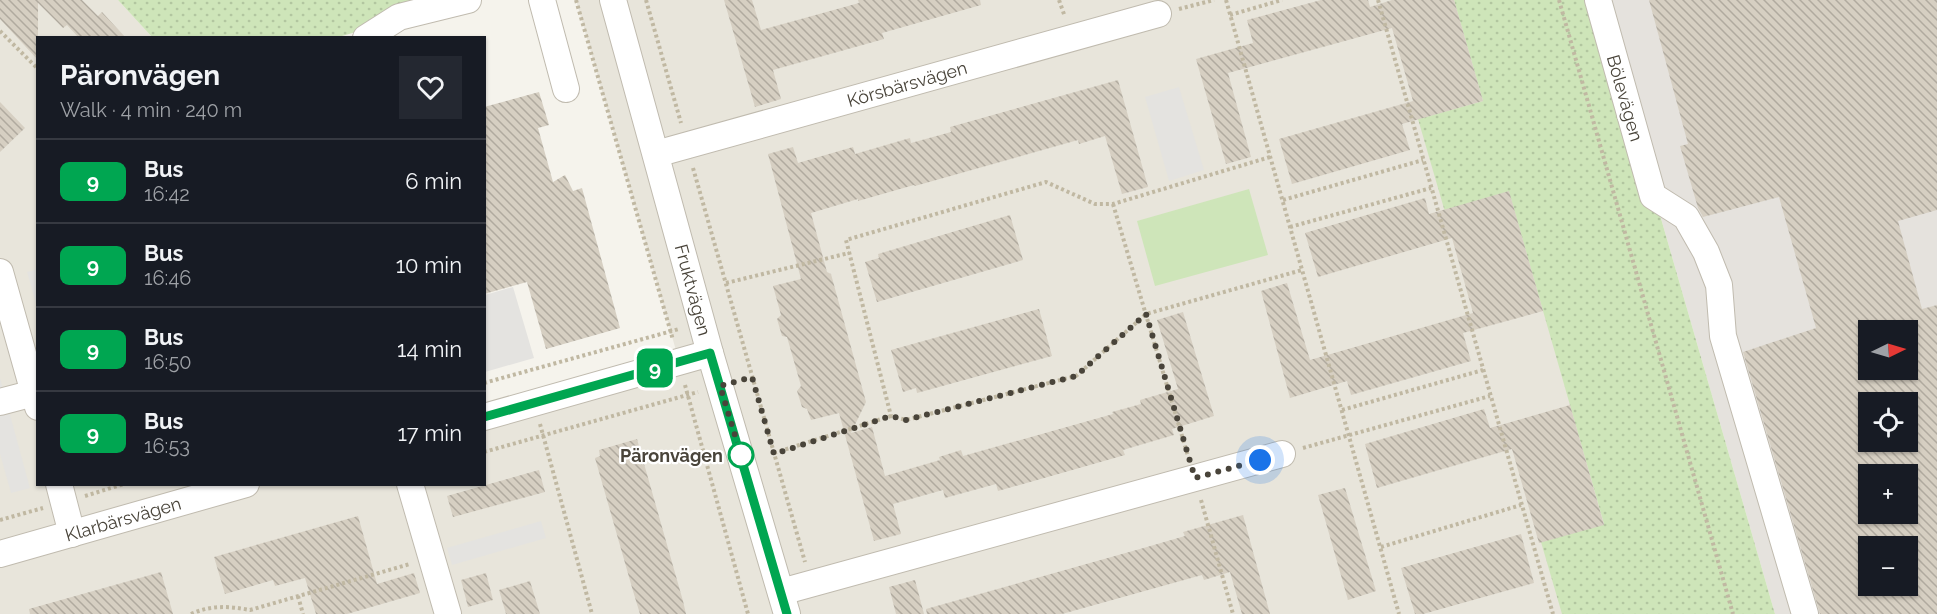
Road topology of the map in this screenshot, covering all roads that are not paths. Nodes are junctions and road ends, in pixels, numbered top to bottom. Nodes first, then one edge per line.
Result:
1 (468, 0) edge
2 (542, 0) edge
3 (613, 0) edge
4 (1598, 0) edge
5 (1158, 14) road end
6 (369, 36) edge
7 (566, 89) dead end
8 (656, 154) junction
9 (0, 272) edge
10 (710, 353) junction
11 (36, 400) edge
12 (0, 402) edge
13 (486, 416) edge
14 (1282, 454) road end
15 (60, 486) edge
16 (239, 486) edge
17 (411, 486) edge
18 (72, 534) junction
19 (0, 554) edge
20 (784, 603) edge
21 (448, 614) edge
22 (1805, 614) edge

1 - 6 street
2 - 7 street
3 - 8 street, Fruktvägen
4 - 22 street, Bölevägen
5 - 8 street, Körsbärsvägen
8 - 10 street, Fruktvägen
9 - 11 street
10 - 13 street
10 - 20 street, Fruktvägen
11 - 12 street
14 - 20 street
15 - 18 street
16 - 18 street, Klarbärsvägen
17 - 21 street
18 - 19 street, Klarbärsvägen

